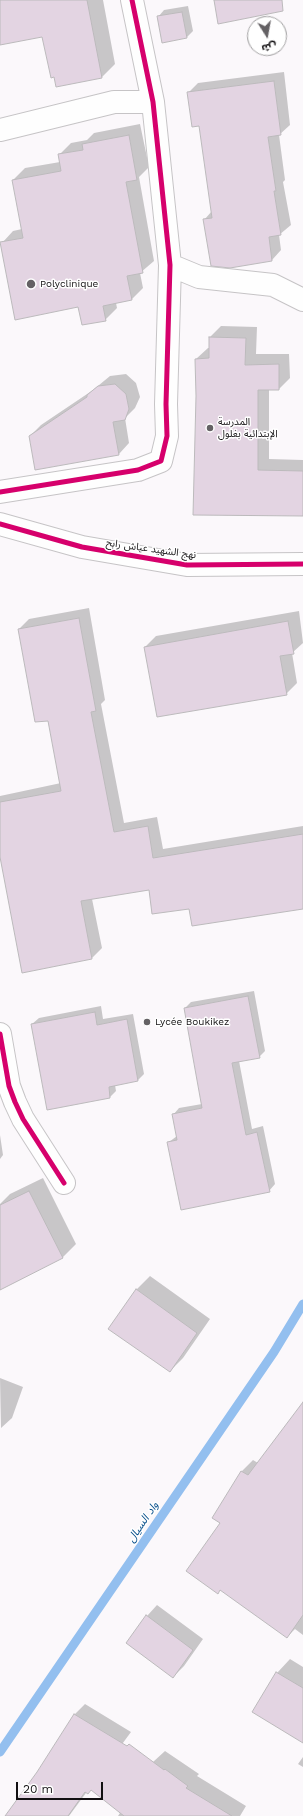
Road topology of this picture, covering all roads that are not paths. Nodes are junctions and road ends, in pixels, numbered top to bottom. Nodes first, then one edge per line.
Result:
1 (132, 0) edge
2 (153, 102) junction
3 (0, 130) edge
4 (170, 265) junction
5 (303, 300) edge
6 (0, 492) edge
7 (0, 524) edge
8 (303, 564) edge
9 (0, 1034) edge
10 (64, 1183) dead end

1 - 2 street
2 - 3 street
2 - 4 street
4 - 5 street
4 - 6 street
7 - 8 street, نهج الشهيد عياش رابح
9 - 10 street

